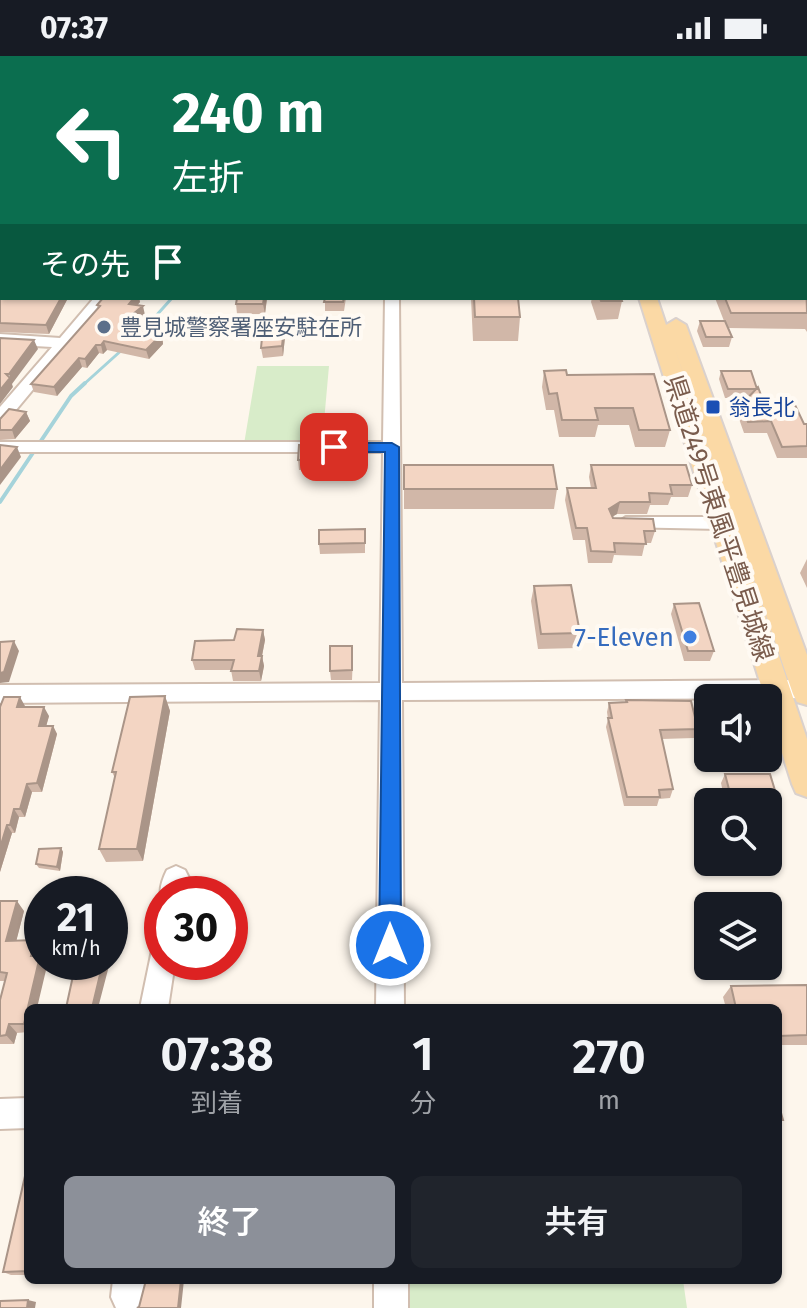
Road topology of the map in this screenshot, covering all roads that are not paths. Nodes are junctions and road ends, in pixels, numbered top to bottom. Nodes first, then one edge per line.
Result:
1 (100, 300) edge
2 (392, 300) edge
3 (649, 300) edge
4 (668, 300) edge
5 (0, 339) edge
6 (63, 343) junction
7 (0, 389) edge
8 (22, 392) junction
9 (0, 418) edge
10 (0, 447) edge
11 (392, 447) junction
12 (617, 523) edge
13 (720, 523) junction
14 (773, 684) edge
15 (782, 689) edge
16 (694, 690) edge
17 (806, 690) edge
18 (391, 692) junction
19 (0, 695) edge
20 (782, 710) edge
21 (807, 784) edge
22 (159, 980) edge
23 (155, 1004) edge
24 (390, 1004) edge
25 (24, 1113) edge
26 (0, 1114) edge
27 (391, 1284) edge
28 (391, 1308) edge

1 - 6 street
2 - 11 street
3 - 13 main road, 県道249号東風平豊見城線
4 - 17 main road, 県道249号東風平豊見城線
5 - 6 street
6 - 8 street
7 - 8 street
8 - 9 street
10 - 11 street
11 - 18 street
12 - 13 street
13 - 14 main road, 県道249号東風平豊見城線
15 - 17 street
16 - 18 street
18 - 19 street
18 - 24 street
20 - 21 main road, 県道249号東風平豊見城線
22 - 23 street
25 - 26 street
27 - 28 street

